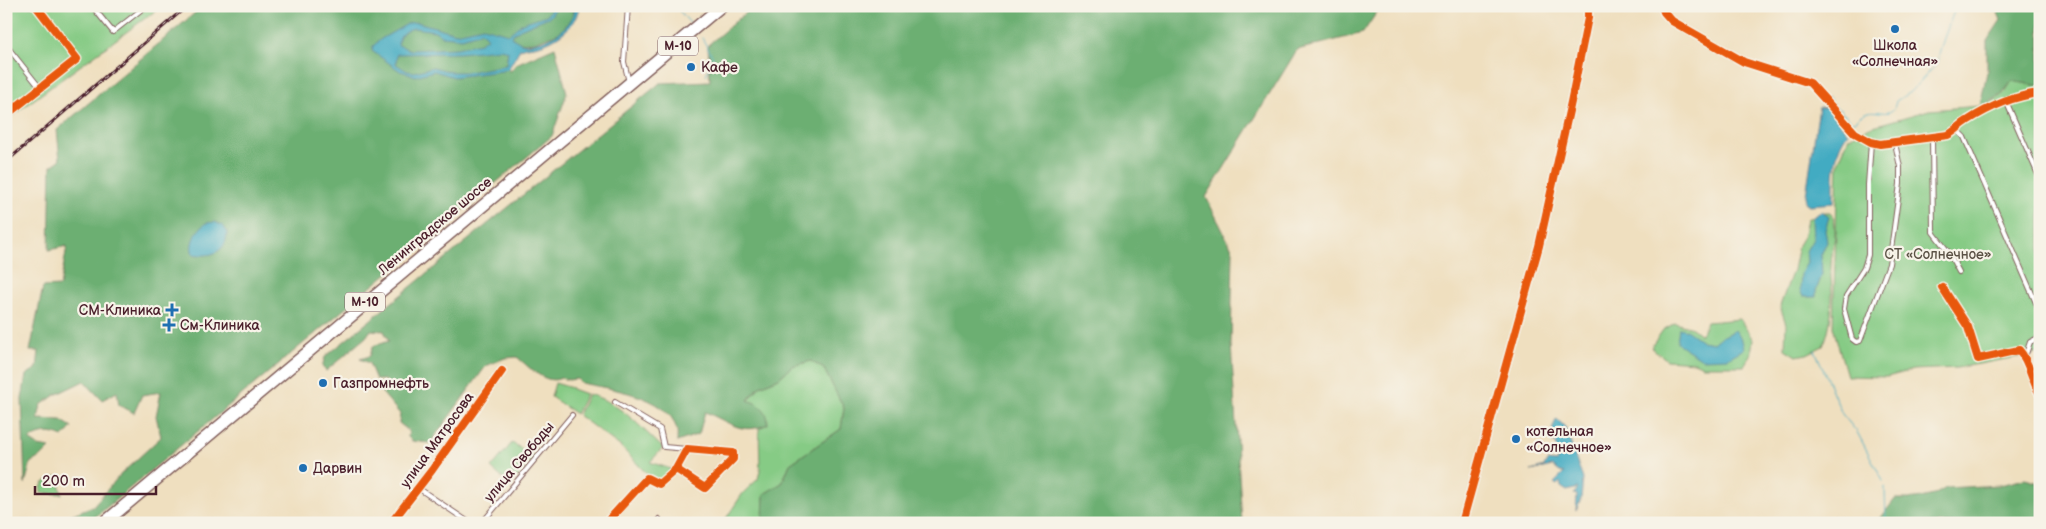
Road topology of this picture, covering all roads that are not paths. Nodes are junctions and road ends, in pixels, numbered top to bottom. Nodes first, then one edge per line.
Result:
1 (36, 6) edge
2 (92, 6) edge
3 (628, 6) edge
4 (718, 6) edge
5 (725, 6) edge
6 (1584, 6) edge
7 (1662, 6) edge
8 (144, 7) edge
9 (6, 45) edge
10 (630, 83) junction
11 (41, 88) junction
12 (2040, 93) edge
13 (2006, 101) junction
14 (6, 115) edge
15 (1957, 130) junction
16 (1932, 137) junction
17 (1871, 142) junction
18 (1895, 143) junction
19 (2040, 179) edge
20 (1959, 272) dead end
21 (1942, 287) dead end
22 (2040, 312) edge
23 (2040, 337) edge
24 (2025, 357) junction
25 (502, 371) dead end
26 (2040, 394) edge
27 (615, 402) dead end
28 (572, 415) dead end
29 (687, 449) junction
30 (676, 469) junction
31 (418, 488) junction
32 (100, 523) edge
33 (108, 523) edge
34 (391, 523) edge
35 (470, 523) edge
36 (482, 523) edge
37 (606, 523) edge
38 (1462, 523) edge

1 - 11 street
2 - 8 street
3 - 10 street
4 - 10 highway, Ленинградское шоссе / М-10
5 - 10 highway, Ленинградское шоссе / М-10
6 - 38 street
7 - 17 street
9 - 11 street
10 - 32 highway, Ленинградское шоссе / М-10
10 - 33 highway, Ленинградское шоссе / М-10
11 - 14 street
12 - 13 street
13 - 15 street
13 - 19 street
15 - 16 street
15 - 22 street
16 - 18 street
16 - 20 street
17 - 18 street
17 - 18 street
21 - 24 street
23 - 24 street
24 - 26 street
25 - 31 street, улица Матросова
27 - 29 street
28 - 36 street, улица Свободы
29 - 30 street
29 - 30 street
30 - 37 street
31 - 34 street, улица Матросова
31 - 35 street

